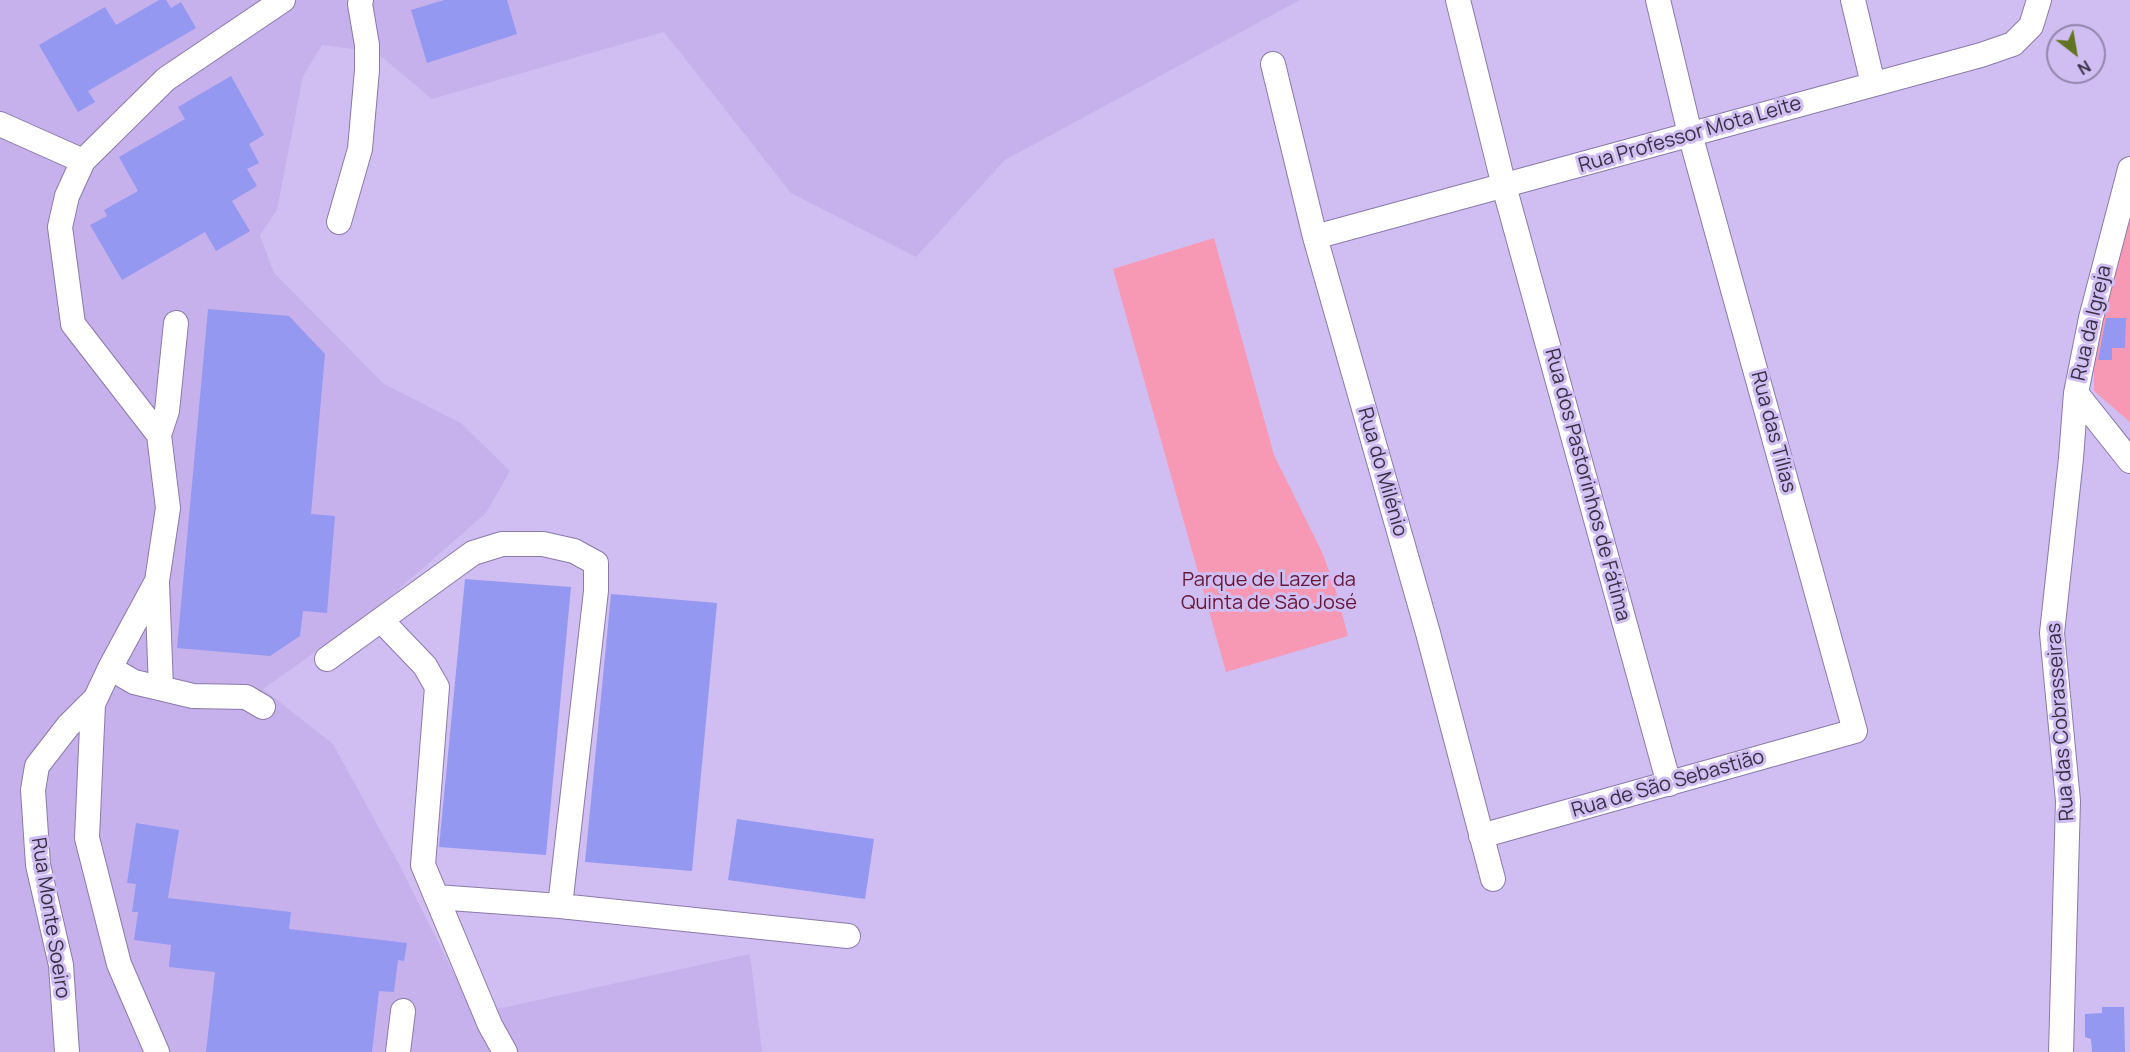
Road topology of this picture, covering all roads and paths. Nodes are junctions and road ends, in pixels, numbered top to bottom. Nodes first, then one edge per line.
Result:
1 (283, 0) edge
2 (361, 0) edge
3 (1458, 0) edge
4 (1658, 0) edge
5 (1853, 0) edge
6 (2039, 0) edge
7 (1274, 64) dead end
8 (1873, 84) junction
9 (0, 124) edge
10 (1690, 134) junction
11 (83, 161) junction
12 (2130, 169) edge
13 (1504, 186) junction
14 (339, 222) dead end
15 (1315, 237) junction
16 (176, 322) dead end
17 (2076, 393) junction
18 (159, 435) junction
19 (2130, 461) edge
20 (157, 581) junction
21 (381, 620) junction
22 (327, 659) dead end
23 (110, 668) junction
24 (161, 688) junction
25 (95, 699) junction
26 (263, 707) dead end
27 (1855, 731) joint
28 (1669, 784) junction
29 (1481, 836) junction
30 (1493, 879) dead end
31 (436, 897) junction
32 (560, 906) junction
33 (848, 936) dead end
34 (403, 1011) dead end
35 (67, 1052) edge
36 (157, 1052) edge
37 (398, 1052) edge
38 (505, 1052) edge
39 (2061, 1052) edge

1 - 11 street
2 - 14 street
3 - 13 street, Rua dos Pastorinhos de Fátima
4 - 10 street, Rua das Tílias
5 - 8 street
6 - 8 street, Rua Professor Mota Leite
7 - 15 street, Rua do Milénio
8 - 10 street, Rua Professor Mota Leite
9 - 11 street
10 - 13 street, Rua Professor Mota Leite
10 - 27 street, Rua das Tílias
11 - 18 street
12 - 17 street, Rua da Igreja
13 - 15 street, Rua Professor Mota Leite
13 - 28 street, Rua dos Pastorinhos de Fátima
15 - 29 street, Rua do Milénio
16 - 18 street
17 - 19 street, Rua da Igreja
17 - 39 street, Rua das Cobrasseiras
18 - 20 street
20 - 23 street
20 - 24 street
21 - 22 street
21 - 31 street
21 - 32 street
23 - 24 street
23 - 25 street
24 - 26 street
25 - 35 street, Rua Monte Soeiro
25 - 36 street
27 - 28 street, Rua de São Sebastião
28 - 29 street, Rua de São Sebastião
29 - 30 street, Rua do Milénio
31 - 32 street
31 - 38 street
32 - 33 street
34 - 37 street

